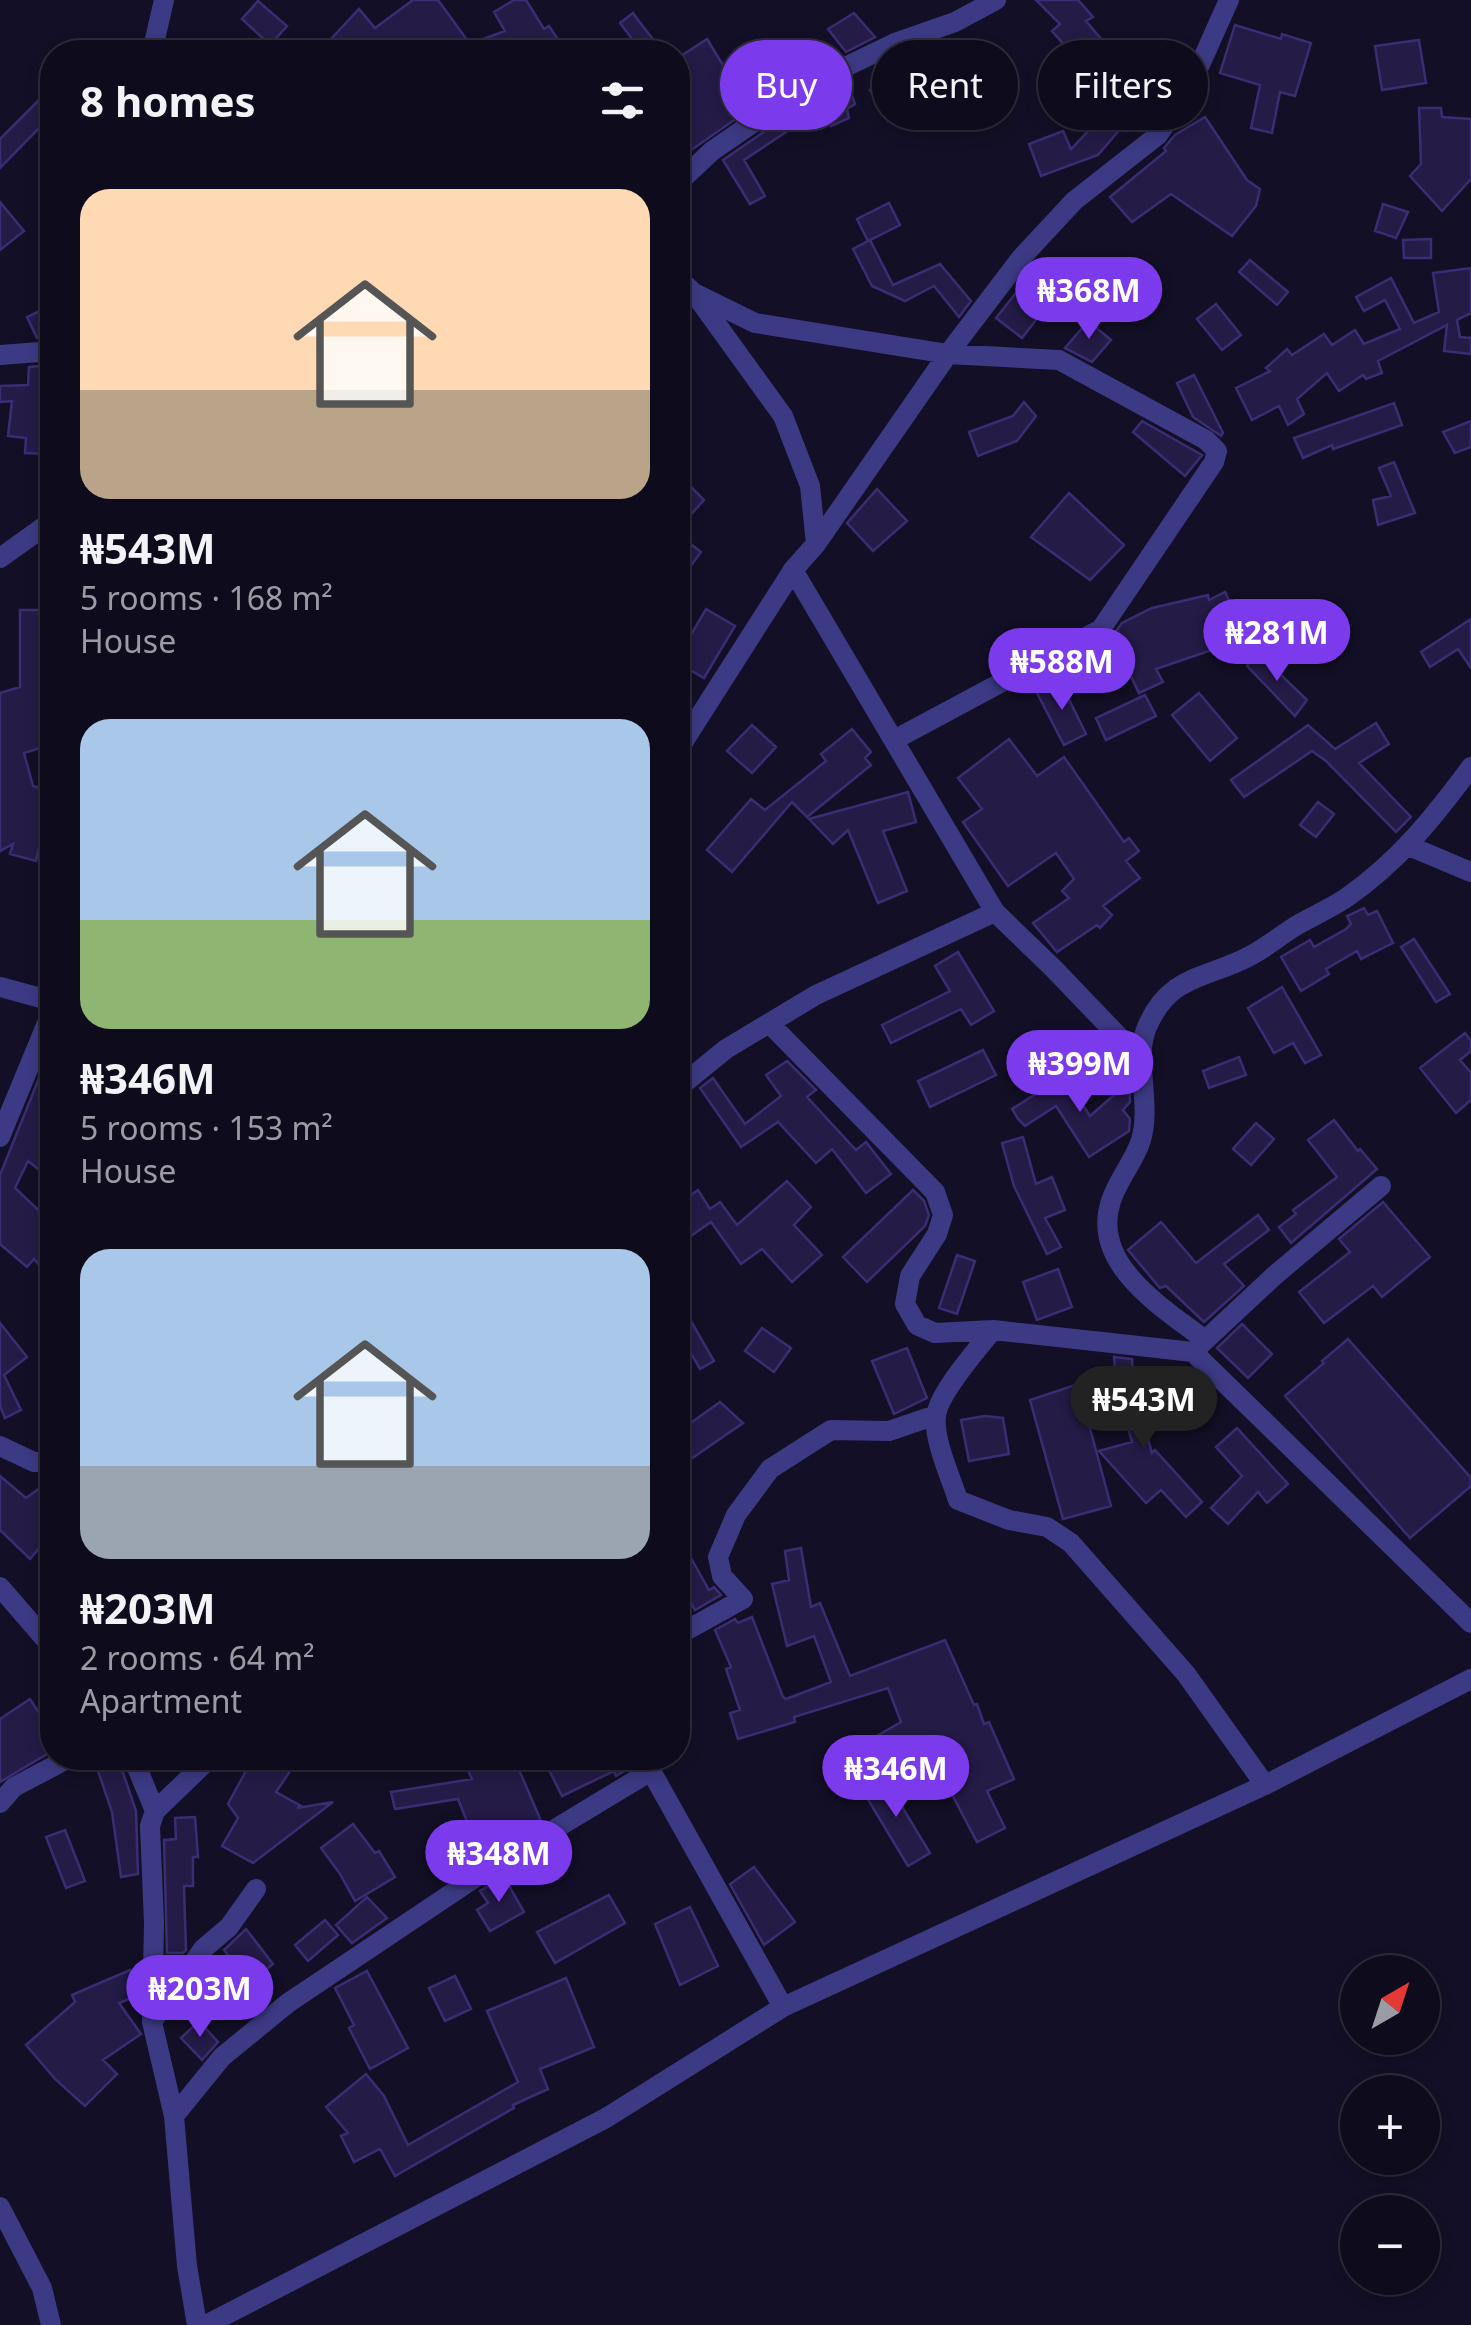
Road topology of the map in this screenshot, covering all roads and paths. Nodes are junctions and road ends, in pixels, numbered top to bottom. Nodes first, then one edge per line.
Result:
1 (164, 0) edge
2 (996, 0) edge
3 (1229, 0) edge
4 (155, 40) edge
5 (690, 171) edge
6 (690, 289) edge
7 (694, 293) junction
8 (40, 352) edge
9 (948, 354) junction
10 (0, 355) edge
11 (40, 529) edge
12 (816, 544) junction
13 (0, 558) edge
14 (794, 570) junction
15 (690, 731) edge
16 (894, 740) junction
17 (1471, 767) edge
18 (1409, 846) junction
19 (1471, 872) edge
20 (995, 912) junction
21 (0, 987) edge
22 (40, 998) edge
23 (770, 1024) junction
24 (40, 1041) edge
25 (1143, 1066) junction
26 (690, 1078) edge
27 (0, 1138) edge
28 (1380, 1186) dead end
29 (993, 1330) junction
30 (1199, 1346) junction
31 (936, 1414) junction
32 (0, 1446) edge
33 (40, 1462) edge
34 (0, 1587) edge
35 (1471, 1623) edge
36 (690, 1629) edge
37 (40, 1633) edge
38 (1471, 1679) edge
39 (47, 1770) edge
40 (138, 1770) edge
41 (190, 1770) edge
42 (641, 1770) edge
43 (653, 1770) edge
44 (1265, 1785) junction
45 (0, 1803) edge
46 (155, 1812) junction
47 (256, 1889) dead end
48 (783, 2007) junction
49 (152, 2022) junction
50 (174, 2116) junction
51 (0, 2207) edge
52 (215, 2323) edge
53 (50, 2325) edge
54 (197, 2325) edge

1 - 4 street
2 - 5 street
3 - 9 street
6 - 7 street
7 - 9 street
7 - 12 street
8 - 10 street
9 - 12 street
9 - 16 street
11 - 13 street
12 - 14 street
14 - 15 street
14 - 16 street
16 - 20 street
17 - 18 street
18 - 19 street
18 - 25 street
20 - 23 street
20 - 25 street
21 - 22 street
23 - 26 street
23 - 29 street
24 - 27 street
25 - 30 street
28 - 30 street
29 - 30 street
29 - 31 street
30 - 35 street
31 - 36 street
31 - 44 street
32 - 33 street
34 - 37 street
38 - 44 street
39 - 45 street
40 - 46 street
41 - 46 street
42 - 50 street
43 - 48 street
44 - 48 street
46 - 49 street
47 - 49 street
48 - 52 street
49 - 50 street
50 - 54 street
51 - 53 street

